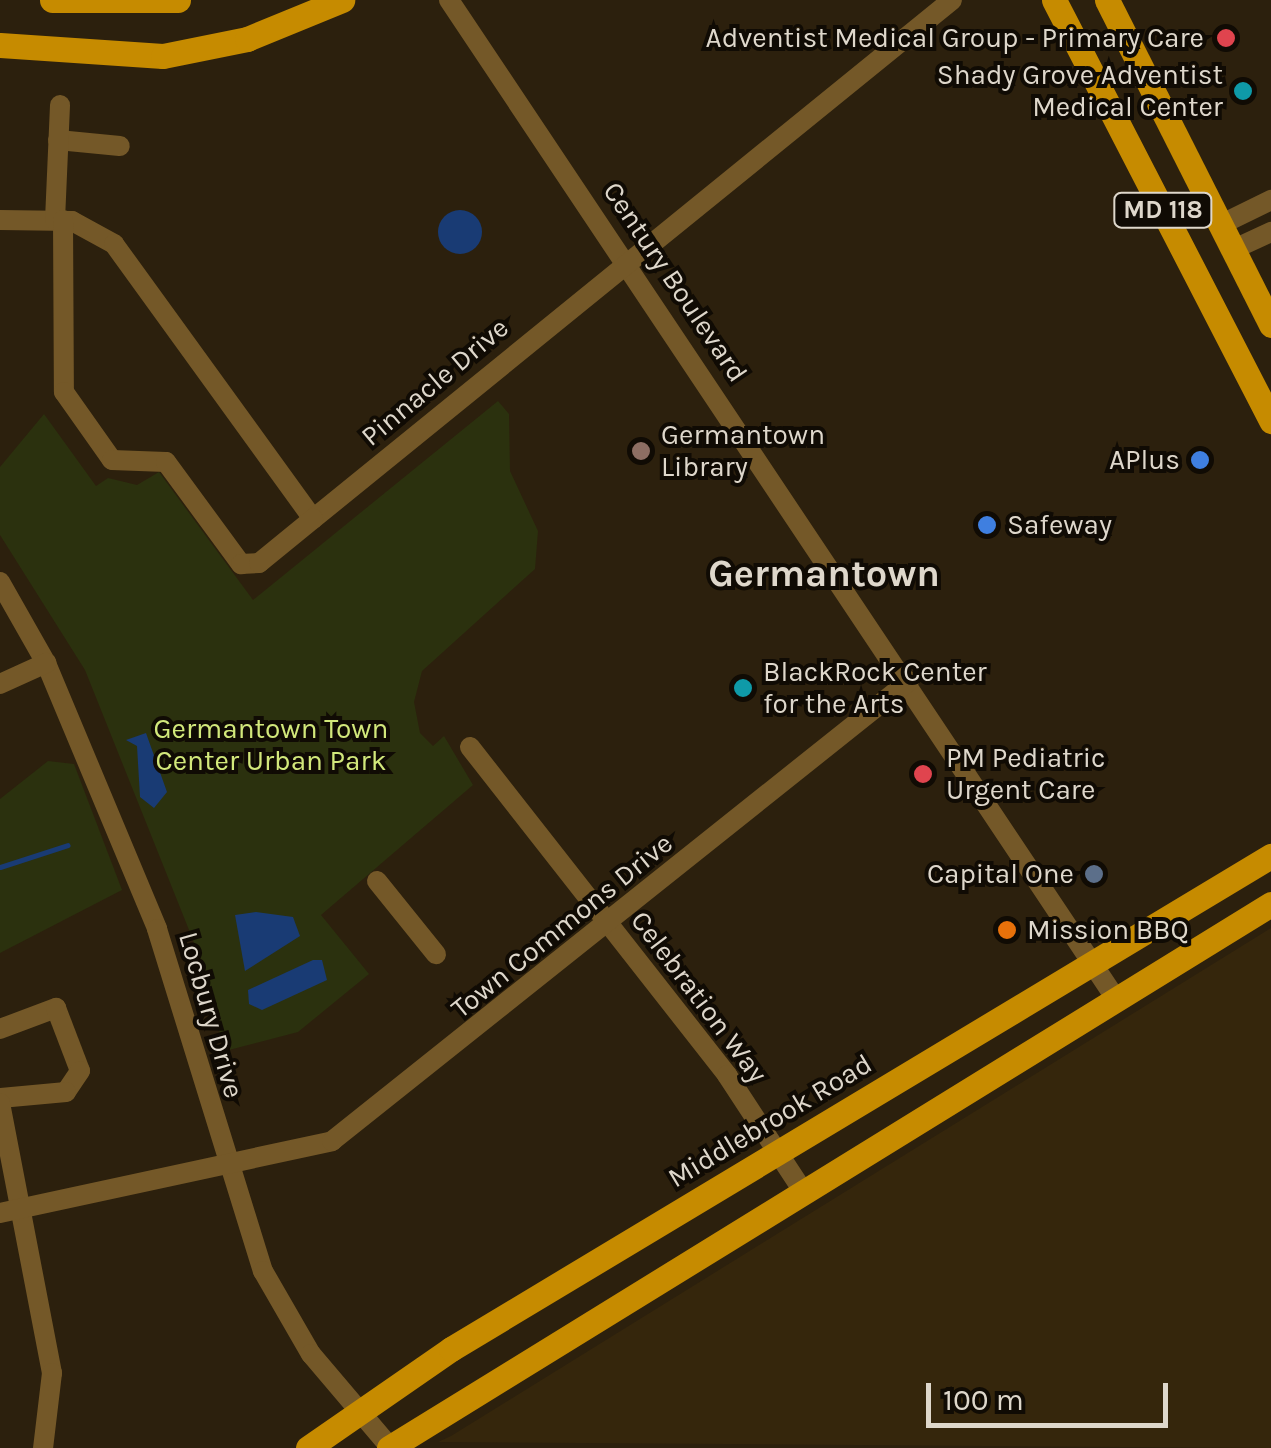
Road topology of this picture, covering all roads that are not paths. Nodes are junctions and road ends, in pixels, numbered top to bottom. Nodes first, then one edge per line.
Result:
1 (52, 0) edge
2 (178, 0) edge
3 (342, 0) edge
4 (449, 0) edge
5 (952, 0) edge
6 (1054, 0) edge
7 (1106, 0) edge
8 (0, 46) edge
9 (60, 105) dead end
10 (58, 140) junction
11 (120, 146) dead end
12 (1271, 200) edge
13 (0, 220) edge
14 (59, 220) junction
15 (1222, 224) junction
16 (1271, 232) edge
17 (1234, 250) junction
18 (626, 259) junction
19 (1271, 326) edge
20 (1271, 421) edge
21 (313, 518) junction
22 (0, 582) edge
23 (46, 663) junction
24 (909, 681) junction
25 (0, 684) edge
26 (470, 747) dead end
27 (1271, 856) edge
28 (377, 881) dead end
29 (1271, 904) edge
30 (610, 924) junction
31 (436, 954) dead end
32 (1092, 962) junction
33 (1116, 999) junction
34 (0, 1029) edge
35 (0, 1100) edge
36 (777, 1152) junction
37 (224, 1166) junction
38 (803, 1191) junction
39 (10, 1211) edge
40 (356, 1410) junction
41 (43, 1448) edge
42 (308, 1448) edge
43 (389, 1448) edge

1 - 2 main road
3 - 8 main road
4 - 18 street, Century Boulevard
5 - 18 street, Pinnacle Drive
6 - 20 main road, MD 118
7 - 15 main road, MD 118
9 - 10 street
10 - 11 street
10 - 14 street
12 - 15 street
13 - 14 street
14 - 21 street
14 - 21 street, Pinnacle Drive
15 - 17 main road, MD 118
16 - 17 street
17 - 19 main road, MD 118
18 - 21 street, Pinnacle Drive
18 - 24 street, Century Boulevard
22 - 23 street, Locbury Drive
23 - 25 street
23 - 37 street, Locbury Drive
24 - 30 street, Town Commons Drive
24 - 32 street, Century Boulevard
26 - 30 street, Celebration Way
27 - 32 main road, Middlebrook Road
28 - 31 street
29 - 33 main road
30 - 36 street, Celebration Way
30 - 37 street, Town Commons Drive
32 - 33 street, Century Boulevard
32 - 36 main road, Middlebrook Road
33 - 38 main road
34 - 35 street
35 - 39 street
36 - 38 street, Celebration Way
36 - 40 main road, Middlebrook Road
37 - 39 street, Town Commons Drive
37 - 40 street, Locbury Drive
38 - 43 main road
39 - 41 street
40 - 42 main road, Middlebrook Road
40 - 43 street, Locbury Drive

